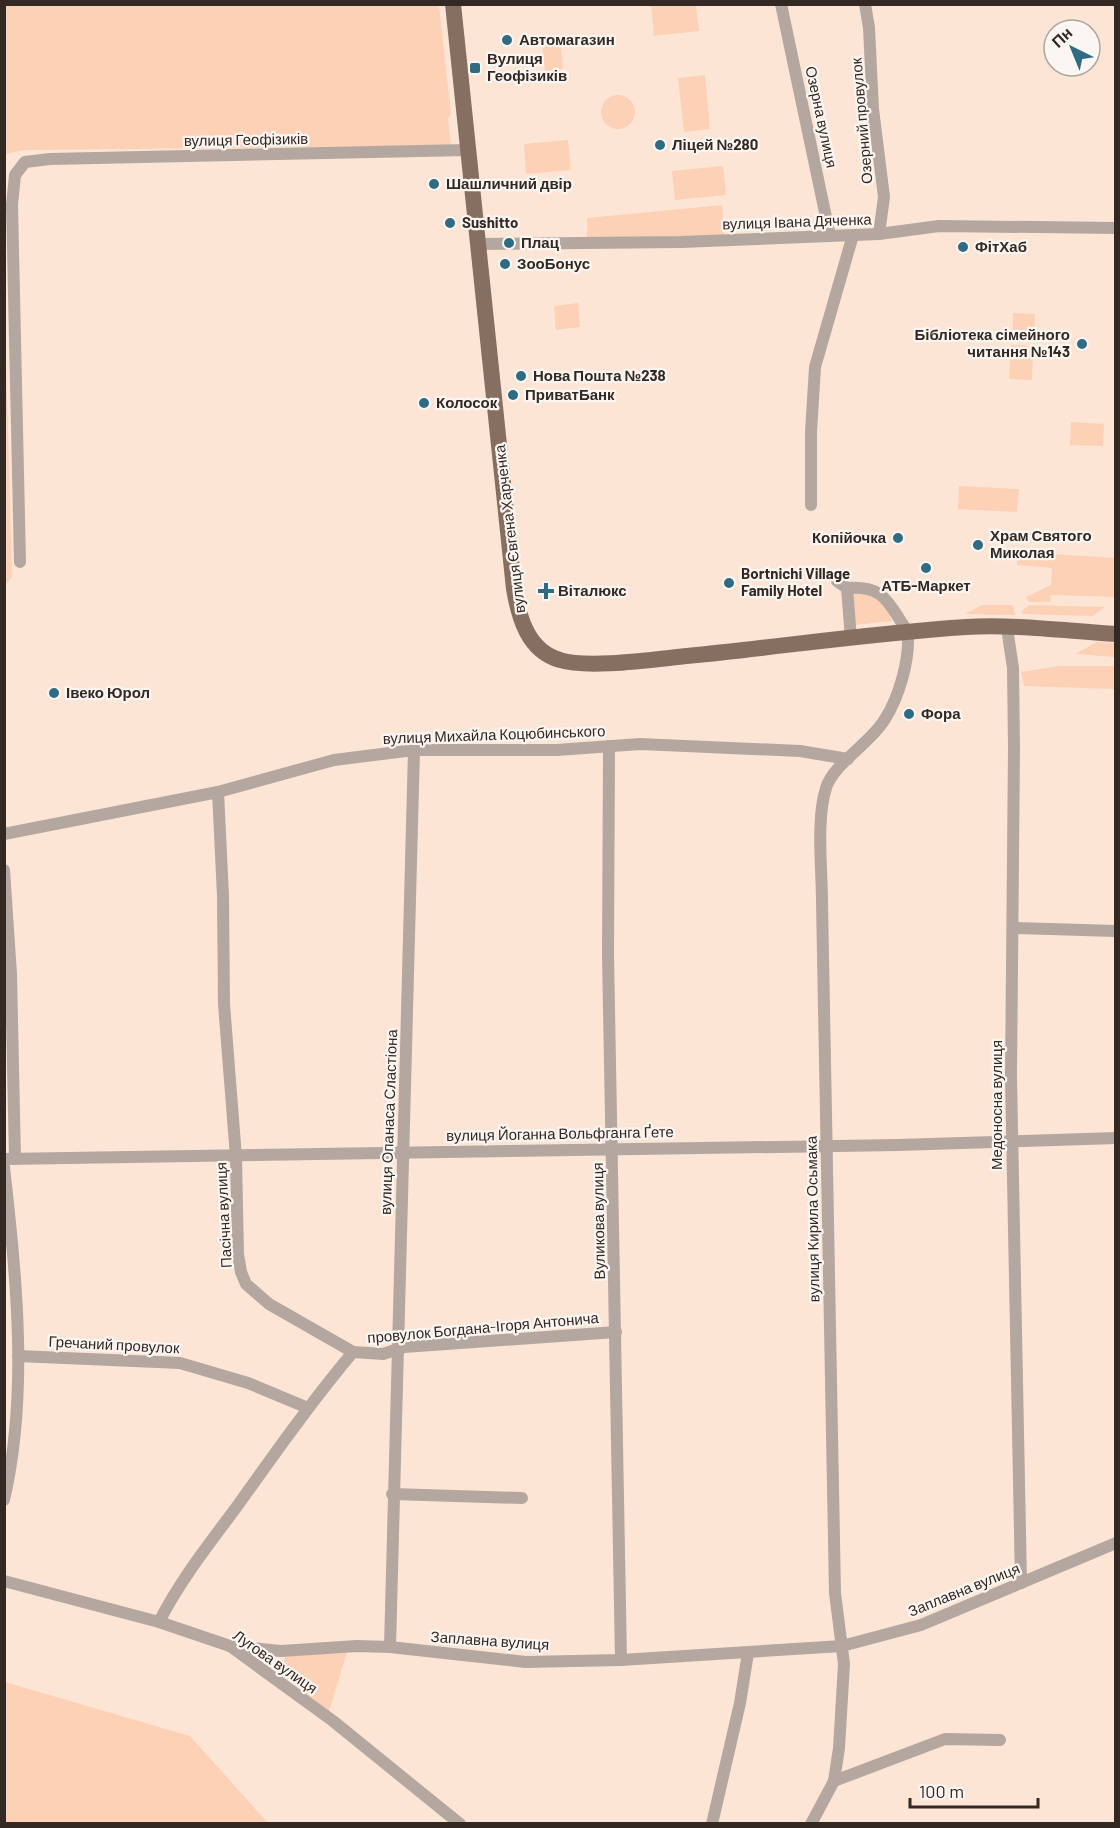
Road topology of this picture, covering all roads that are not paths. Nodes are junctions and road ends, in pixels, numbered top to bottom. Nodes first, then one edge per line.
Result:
1 (453, 4) edge
2 (781, 4) edge
3 (865, 4) edge
4 (467, 150) junction
5 (1116, 228) edge
6 (879, 234) junction
7 (853, 235) junction
8 (830, 236) junction
9 (479, 244) junction
10 (811, 505) dead end
11 (20, 562) dead end
12 (1007, 628) junction
13 (909, 633) junction
14 (1116, 634) edge
15 (851, 639) junction
16 (609, 746) junction
17 (414, 750) junction
18 (848, 759) junction
19 (218, 792) junction
20 (4, 834) edge
21 (4, 870) edge
22 (1014, 928) junction
23 (1116, 931) edge
24 (1116, 1138) edge
25 (1012, 1141) junction
26 (826, 1144) junction
27 (613, 1148) junction
28 (404, 1152) junction
29 (236, 1157) junction
30 (10, 1159) edge
31 (4, 1167) edge
32 (616, 1332) junction
33 (396, 1351) junction
34 (353, 1352) junction
35 (18, 1356) junction
36 (308, 1408) junction
37 (392, 1494) junction
38 (522, 1498) dead end
39 (4, 1500) edge
40 (1116, 1543) edge
41 (4, 1581) edge
42 (1021, 1583) junction
43 (159, 1622) junction
44 (230, 1646) junction
45 (842, 1646) junction
46 (390, 1647) junction
47 (748, 1653) junction
48 (621, 1659) junction
49 (1000, 1740) dead end
50 (834, 1781) junction
51 (460, 1824) edge
52 (712, 1824) edge
53 (811, 1824) edge

1 - 4 main road, вулиця Євгена Харченка
2 - 8 street, Озерна вулиця
3 - 6 street, Озерний провулок
4 - 9 main road, вулиця Євгена Харченка
4 - 11 street, вулиця Геофізиків
5 - 6 street, вулиця Івана Дяченка
6 - 7 street, вулиця Івана Дяченка
7 - 8 street, вулиця Івана Дяченка
7 - 10 street
8 - 9 street, вулиця Івана Дяченка
9 - 15 main road, вулиця Євгена Харченка
12 - 13 main road, вулиця Євгена Харченка
12 - 14 main road, вулиця Євгена Харченка
12 - 22 street, Медоносна вулиця
13 - 15 main road, вулиця Євгена Харченка
13 - 15 street
13 - 18 street, вулиця Кирила Осьмака
16 - 17 street, вулиця Михайла Коцюбинського
16 - 18 street, вулиця Михайла Коцюбинського
16 - 27 street, Вуликова вулиця
17 - 19 street, вулиця Михайла Коцюбинського
17 - 28 street, вулиця Опанаса Сластіона
18 - 26 street, вулиця Кирила Осьмака
19 - 20 street, вулиця Михайла Коцюбинського
19 - 29 street, Пасічна вулиця
21 - 30 street
22 - 23 street
22 - 25 street, Медоносна вулиця
24 - 25 street, вулиця Йоганна Вольфганга Ґете
25 - 26 street, вулиця Йоганна Вольфганга Ґете
25 - 42 street, Медоносна вулиця
26 - 27 street, вулиця Йоганна Вольфганга Ґете
26 - 45 street, вулиця Кирила Осьмака
27 - 28 street, вулиця Йоганна Вольфганга Ґете
27 - 32 street, Вуликова вулиця
28 - 29 street, вулиця Йоганна Вольфганга Ґете
28 - 33 street, вулиця Опанаса Сластіона
29 - 30 street, вулиця Йоганна Вольфганга Ґете
29 - 34 street, Пасічна вулиця
31 - 35 street
32 - 33 street, провулок Богдана-Ігоря Антонича
32 - 48 street, Вуликова вулиця
33 - 34 street, провулок Богдана-Ігоря Антонича
33 - 37 street, вулиця Опанаса Сластіона
34 - 36 street
35 - 36 street, Гречаний провулок
35 - 39 street
36 - 43 street
37 - 38 street
37 - 46 street, вулиця Опанаса Сластіона
40 - 42 street, Заплавна вулиця
41 - 43 street, Лугова вулиця
42 - 45 street, Заплавна вулиця
43 - 44 street, Лугова вулиця
44 - 46 street, Заплавна вулиця
44 - 51 street, Лугова вулиця
45 - 47 street, Заплавна вулиця
45 - 50 street, вулиця Кирила Осьмака
46 - 48 street, Заплавна вулиця
47 - 48 street, Заплавна вулиця
47 - 52 street
49 - 50 street
50 - 53 street, вулиця Кирила Осьмака

